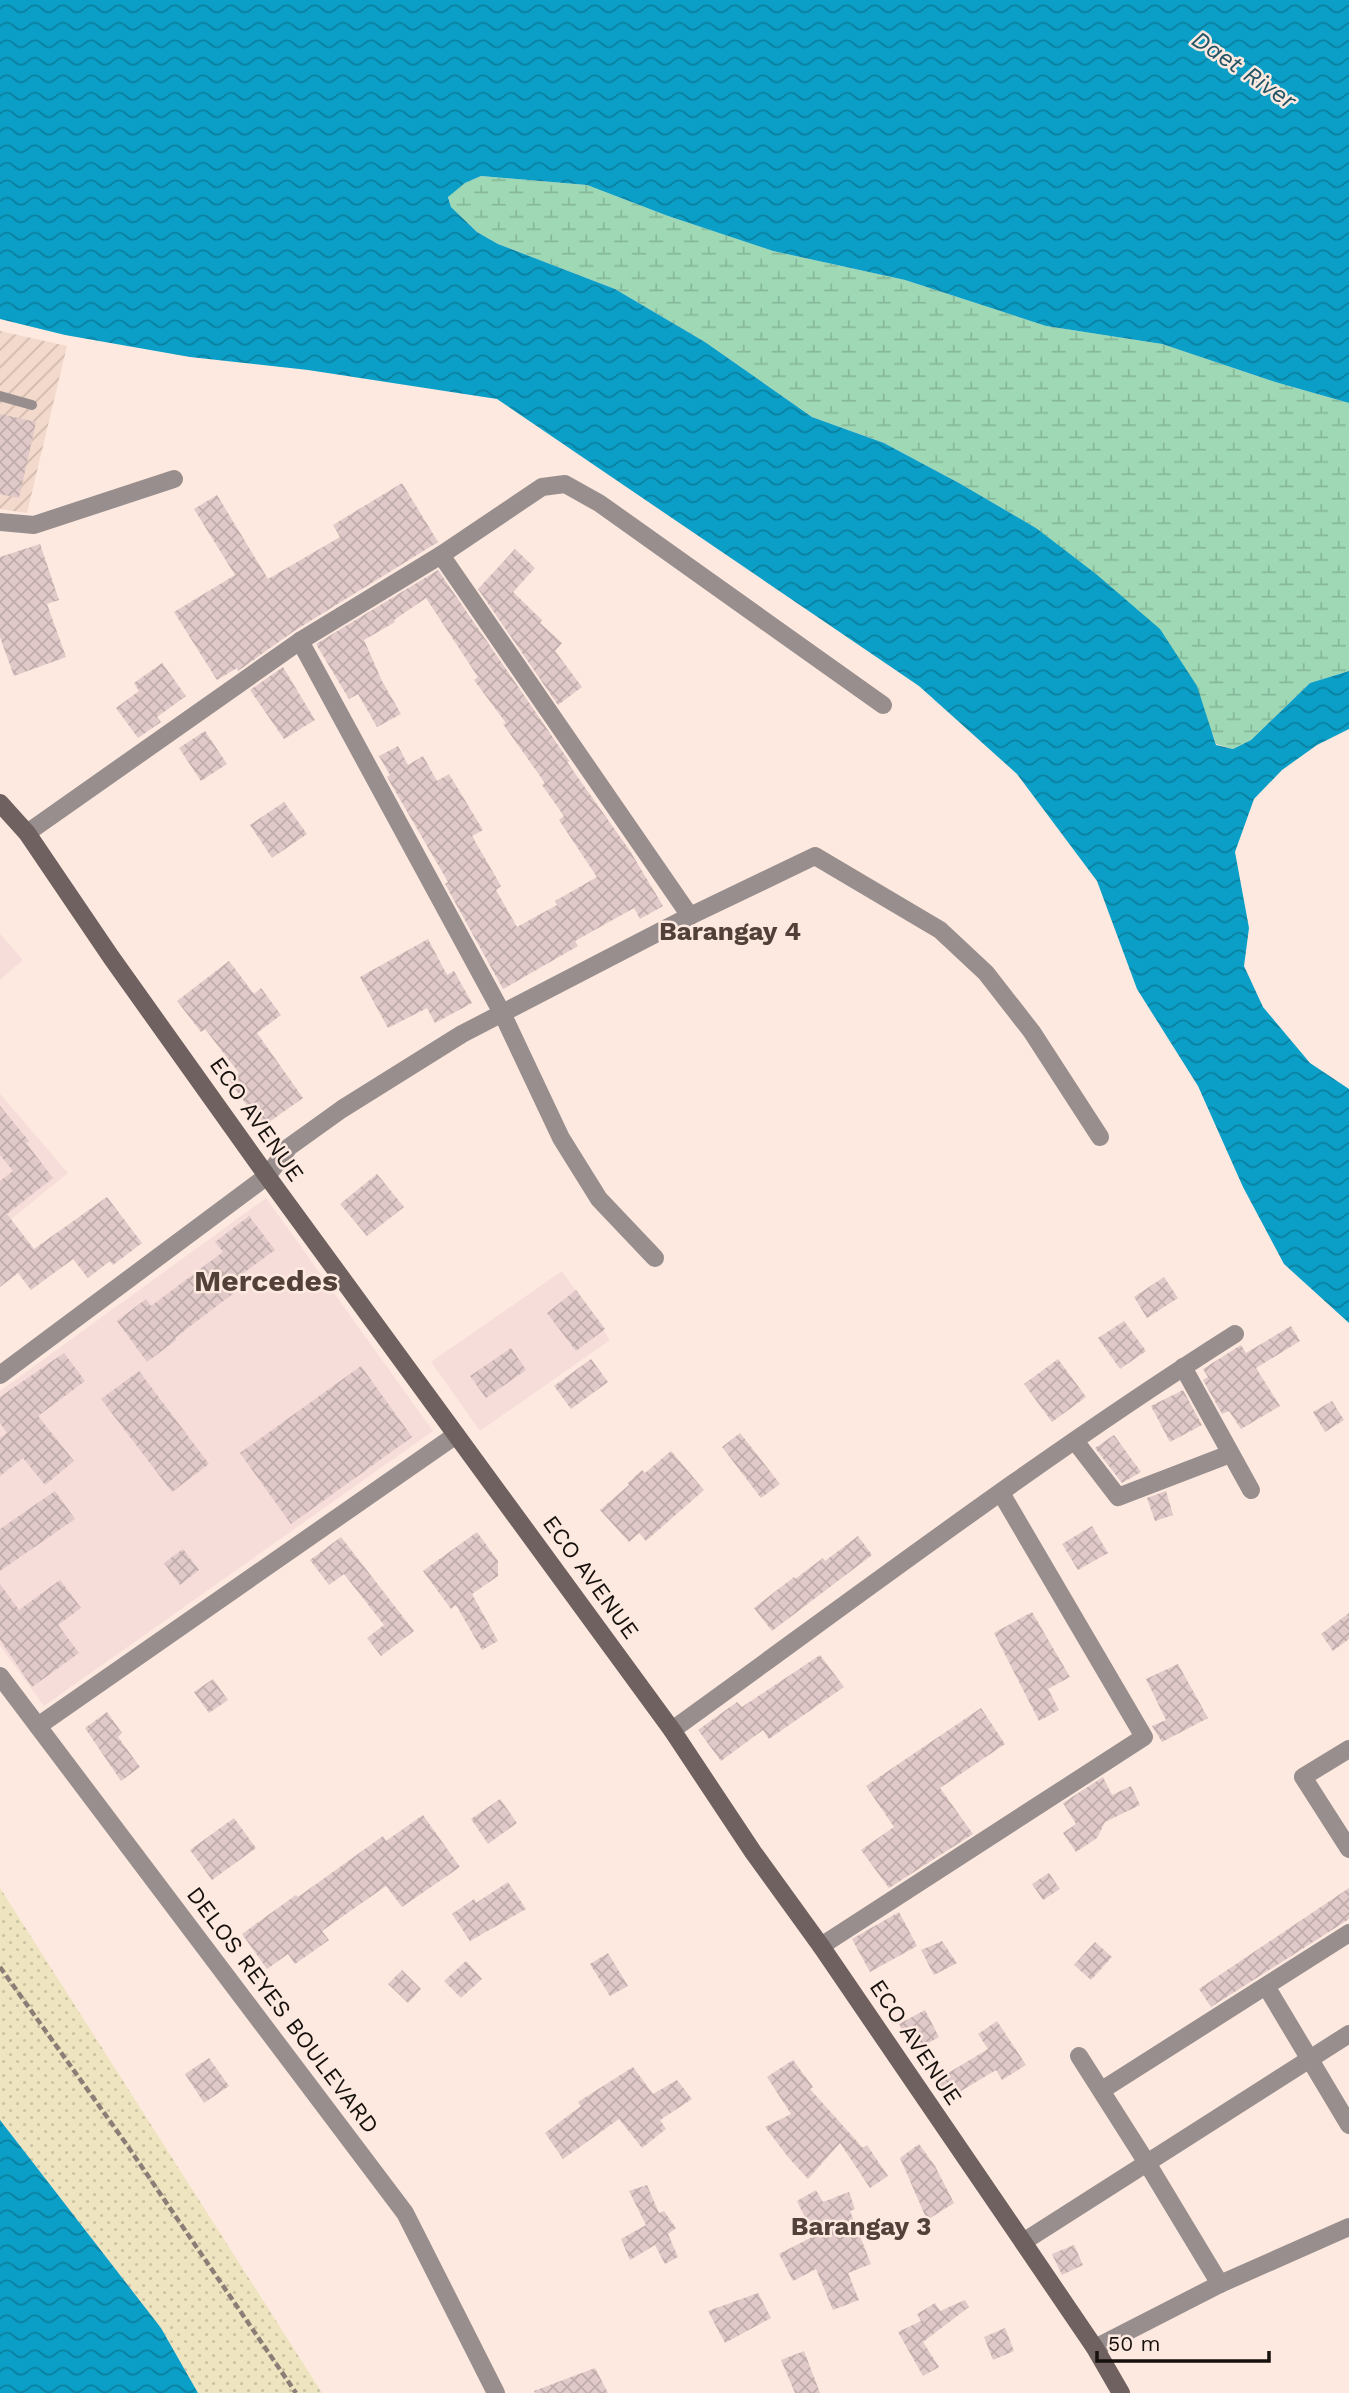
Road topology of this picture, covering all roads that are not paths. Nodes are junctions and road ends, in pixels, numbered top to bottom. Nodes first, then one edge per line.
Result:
1 (0, 396) edge
2 (32, 405) dead end
3 (174, 479) dead end
4 (0, 522) edge
5 (441, 555) junction
6 (300, 641) junction
7 (883, 705) dead end
8 (0, 803) edge
9 (27, 833) junction
10 (690, 916) junction
11 (502, 1013) junction
12 (1100, 1137) dead end
13 (267, 1176) junction
14 (655, 1258) dead end
15 (1234, 1334) dead end
16 (1183, 1367) junction
17 (0, 1375) edge
18 (456, 1434) junction
19 (1075, 1441) junction
20 (1230, 1454) junction
21 (1251, 1490) dead end
22 (1001, 1493) junction
23 (0, 1676) edge
24 (38, 1726) junction
25 (672, 1730) junction
26 (1349, 1749) edge
27 (1347, 1842) edge
28 (1349, 1933) edge
29 (821, 1946) junction
30 (1266, 1986) junction
31 (1349, 2034) edge
32 (1079, 2056) dead end
33 (1309, 2060) junction
34 (1102, 2090) junction
35 (1349, 2125) edge
36 (1147, 2163) junction
37 (1349, 2227) edge
38 (1023, 2242) junction
39 (1220, 2284) junction
40 (1095, 2348) junction
41 (496, 2393) edge
42 (1121, 2393) edge

1 - 2 lane
3 - 4 street
5 - 6 street
5 - 7 street
5 - 10 street
6 - 9 street
6 - 11 street
8 - 9 main road, ECO AVENUE
9 - 13 main road, ECO AVENUE
10 - 11 street
10 - 12 street
11 - 13 street
11 - 14 street
13 - 17 street
13 - 18 main road, ECO AVENUE
15 - 16 street
16 - 19 street
16 - 20 street
18 - 24 street
18 - 25 main road, ECO AVENUE
19 - 20 street
19 - 22 street
20 - 21 street
22 - 25 street
22 - 29 street
23 - 24 street, DELOS REYES BOULEVARD
24 - 41 street, DELOS REYES BOULEVARD
25 - 29 main road, ECO AVENUE
26 - 27 street
28 - 30 street
29 - 38 main road, ECO AVENUE
30 - 33 street
30 - 34 street
31 - 33 street
32 - 34 street
33 - 35 street
33 - 36 street
34 - 36 street
36 - 38 street
36 - 39 street
37 - 39 street
38 - 40 main road, ECO AVENUE
39 - 40 street
40 - 42 main road, ECO AVENUE

